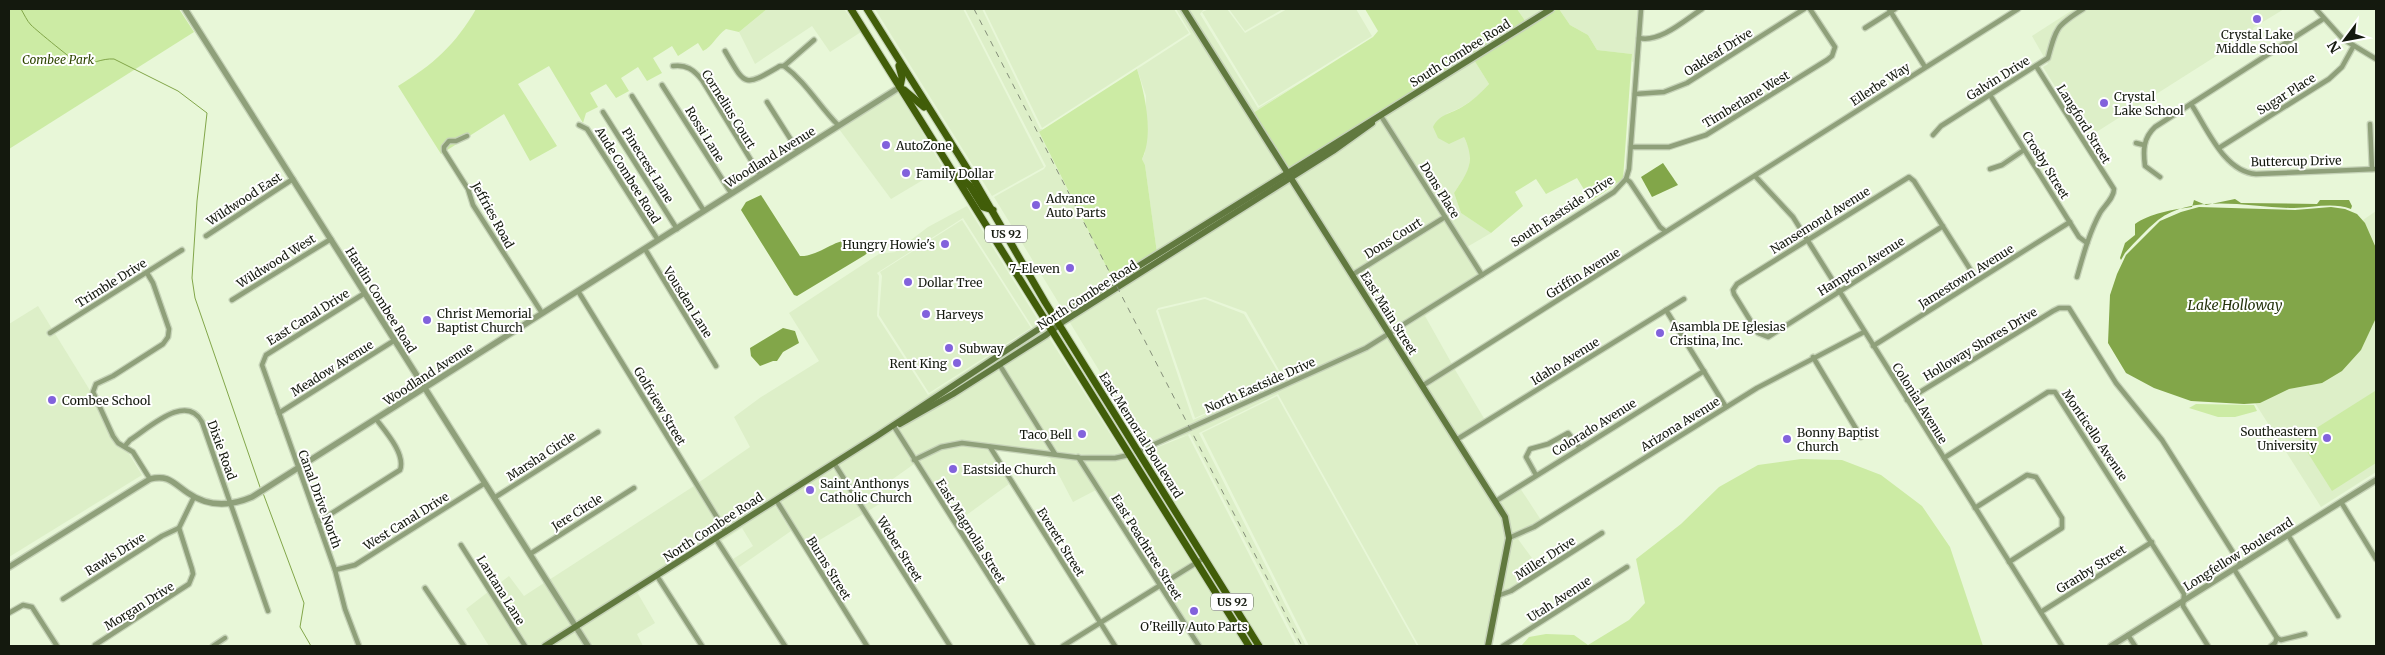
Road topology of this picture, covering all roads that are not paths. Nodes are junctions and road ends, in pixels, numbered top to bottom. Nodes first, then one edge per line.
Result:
1 (185, 9) edge
2 (851, 9) edge
3 (867, 9) edge
4 (1184, 9) edge
5 (1552, 9) edge
6 (1641, 9) edge
7 (1702, 9) edge
8 (1804, 9) edge
9 (1810, 9) edge
10 (2018, 9) edge
11 (2083, 9) edge
12 (2316, 9) edge
13 (1892, 10) edge
14 (2323, 19) junction
15 (1865, 28) dead end
16 (1639, 38) junction
17 (814, 40) dead end
18 (2353, 47) junction
19 (892, 48) junction
20 (725, 51) dead end
21 (2376, 59) edge
22 (673, 66) dead end
23 (784, 66) junction
24 (2036, 66) junction
25 (1925, 67) junction
26 (662, 85) dead end
27 (900, 87) junction
28 (1635, 94) junction
29 (1990, 95) junction
30 (632, 96) dead end
31 (766, 102) dead end
32 (2191, 104) junction
33 (603, 112) dead end
34 (1381, 116) junction
35 (938, 122) junction
36 (2370, 124) dead end
37 (579, 125) dead end
38 (838, 125) junction
39 (1933, 135) dead end
40 (467, 136) dead end
41 (2136, 143) dead end
42 (2144, 145) junction
43 (1631, 147) junction
44 (2219, 148) junction
45 (2024, 150) junction
46 (798, 151) junction
47 (1990, 168) dead end
48 (2374, 169) edge
49 (952, 171) junction
50 (760, 175) junction
51 (1289, 175) junction
52 (1755, 176) junction
53 (2160, 177) dead end
54 (292, 179) junction
55 (1626, 179) junction
56 (731, 193) junction
57 (993, 210) junction
58 (704, 211) junction
59 (1445, 217) junction
60 (2070, 222) junction
61 (1942, 226) junction
62 (676, 229) junction
63 (1665, 231) junction
64 (206, 236) dead end
65 (331, 239) junction
66 (658, 240) junction
67 (1807, 240) junction
68 (2087, 243) junction
69 (645, 249) junction
70 (182, 250) dead end
71 (147, 272) junction
72 (1352, 275) junction
73 (1482, 275) junction
74 (2077, 278) dead end
75 (1977, 280) junction
76 (1740, 282) joint
77 (578, 291) junction
78 (1839, 291) junction
79 (365, 293) junction
80 (1684, 299) dead end
81 (232, 300) dead end
82 (1666, 310) junction
83 (542, 313) junction
84 (1057, 321) junction
85 (1047, 324) junction
86 (1051, 331) junction
87 (1864, 332) junction
88 (50, 333) dead end
89 (1390, 334) junction
90 (395, 340) junction
91 (1873, 346) junction
92 (1813, 357) junction
93 (263, 359) joint
94 (999, 364) junction
95 (716, 366) dead end
96 (1704, 371) junction
97 (1422, 386) junction
98 (425, 388) junction
99 (1907, 400) junction
100 (1726, 407) junction
101 (279, 413) junction
102 (376, 418) junction
103 (893, 425) junction
104 (598, 432) dead end
105 (1861, 436) dead end
106 (1456, 440) junction
107 (125, 446) junction
108 (990, 447) junction
109 (1580, 448) junction
110 (1137, 452) junction
111 (1055, 454) junction
112 (1129, 455) junction
113 (1078, 457) junction
114 (1944, 458) junction
115 (914, 460) junction
116 (834, 463) junction
117 (298, 468) junction
118 (1536, 475) junction
119 (150, 479) junction
120 (2376, 480) edge
121 (485, 483) junction
122 (634, 488) dead end
123 (1165, 496) junction
124 (194, 497) junction
125 (494, 498) junction
126 (776, 500) junction
127 (1496, 501) junction
128 (2341, 502) junction
129 (230, 504) junction
130 (1975, 508) junction
131 (318, 522) junction
132 (179, 528) junction
133 (726, 532) junction
134 (1602, 534) dead end
135 (2288, 535) junction
136 (1509, 538) junction
137 (716, 539) junction
138 (2152, 542) junction
139 (461, 545) dead end
140 (530, 554) junction
141 (1204, 558) junction
142 (2376, 559) edge
143 (2009, 562) junction
144 (1196, 563) junction
145 (2241, 564) junction
146 (9, 567) edge
147 (1627, 567) dead end
148 (2234, 569) junction
149 (335, 570) junction
150 (658, 576) junction
151 (1160, 586) junction
152 (425, 588) dead end
153 (1497, 596) junction
154 (63, 599) dead end
155 (2184, 600) junction
156 (268, 611) dead end
157 (11, 612) edge
158 (2040, 612) junction
159 (2338, 616) dead end
160 (1100, 623) junction
161 (575, 627) junction
162 (2305, 634) dead end
163 (2128, 636) junction
164 (225, 638) dead end
165 (2277, 638) junction
166 (95, 645) dead end
167 (57, 646) edge
168 (213, 646) edge
169 (359, 646) edge
170 (464, 646) edge
171 (524, 646) edge
172 (545, 646) edge
173 (588, 646) edge
174 (702, 646) edge
175 (785, 646) edge
176 (867, 646) edge
177 (950, 646) edge
178 (1033, 646) edge
179 (1063, 646) edge
180 (1115, 646) edge
181 (1199, 646) edge
182 (1249, 646) edge
183 (1260, 646) edge
184 (1488, 646) edge
185 (1503, 646) edge
186 (2061, 646) edge
187 (2111, 646) edge
188 (2135, 646) edge
189 (2208, 646) edge
190 (2271, 646) edge

1 - 54 street, Hardin Combee Road
2 - 27 main road, US 92
3 - 19 main road, US 92
4 - 51 main road, East Main Street
5 - 34 main road, South Combee Road
6 - 16 street, South Eastside Drive
7 - 16 street
8 - 28 street, Oakleaf Drive
9 - 43 street, Timberlane West
10 - 25 street, Ellerbe Way
11 - 24 street, Galvin Drive
12 - 14 street
13 - 15 street
13 - 25 street
14 - 18 street
14 - 32 street
16 - 28 street, South Eastside Drive
17 - 23 street
18 - 21 street
18 - 44 street, Sugar Place
19 - 27 main road
19 - 35 main road, US 92
20 - 23 street
22 - 50 street, Cornelius Court
23 - 38 street
24 - 29 street, Galvin Drive
24 - 68 street, Langford Street
25 - 52 street, Ellerbe Way
26 - 56 street, Rossi Lane
27 - 35 main road
27 - 38 street, Woodland Avenue
27 - 49 main road, US 92
28 - 43 street, South Eastside Drive
29 - 39 street, Galvin Drive
29 - 45 street, Crosby Street
30 - 58 street
31 - 46 street
32 - 42 street
32 - 44 street, Buttercup Drive
33 - 62 street, Pinecrest Lane
34 - 51 main road, South Combee Road
34 - 59 street, Dons Place
35 - 57 main road, US 92
36 - 48 street
37 - 66 street, Aude Combee Road
38 - 46 street, Woodland Avenue
40 - 83 street, Jeffries Road
41 - 42 street
42 - 53 street
43 - 55 street, South Eastside Drive
44 - 48 street, Buttercup Drive
45 - 47 street
45 - 60 street, Crosby Street
46 - 50 street, Woodland Avenue
49 - 57 main road
49 - 85 main road, US 92
50 - 56 street, Woodland Avenue
51 - 72 main road, East Main Street
51 - 84 main road, North Combee Road
52 - 63 street, Griffin Avenue
52 - 67 street, Colonial Avenue
54 - 64 street, Wildwood East
54 - 65 street, Hardin Combee Road
55 - 63 street
55 - 73 street, South Eastside Drive
56 - 58 street, Woodland Avenue
57 - 84 main road, US 92
58 - 62 street, Woodland Avenue
59 - 72 street, Dons Court
59 - 73 street, Dons Place
60 - 68 street, Crosby Street
60 - 75 street, Jamestown Avenue
61 - 67 street, Nansemond Avenue
61 - 75 street
61 - 78 street, Hampton Avenue
62 - 66 street, Woodland Avenue
63 - 97 street, Griffin Avenue
65 - 79 street, Hardin Combee Road
65 - 81 street, Wildwood West
66 - 69 street, Woodland Avenue
67 - 76 street, Nansemond Avenue
67 - 78 street, Colonial Avenue
68 - 74 street
69 - 77 street, Woodland Avenue
69 - 95 street, Vousden Lane
70 - 71 street, Trimble Drive
71 - 88 street, Trimble Drive
71 - 107 street
72 - 89 main road, East Main Street
73 - 89 street, South Eastside Drive
75 - 91 street, Jamestown Avenue
76 - 78 street, Hampton Avenue
77 - 83 street, Woodland Avenue
77 - 133 street, Golfview Street
78 - 87 street, Colonial Avenue
79 - 90 street, Hardin Combee Road
79 - 93 street, East Canal Drive
80 - 82 street, Idaho Avenue
82 - 96 street
82 - 106 street, Idaho Avenue
83 - 98 street, Woodland Avenue
84 - 85 main road, North Combee Road
84 - 86 main road, North Combee Road
84 - 110 main road, East Memorial Boulevard / US 92
85 - 86 main road, US 92
85 - 103 main road, North Combee Road
86 - 94 main road, North Combee Road
86 - 112 main road, East Memorial Boulevard / US 92
87 - 91 street, Colonial Avenue
87 - 92 street, Arizona Avenue
89 - 97 main road, East Main Street
89 - 110 street, North Eastside Drive
90 - 98 street, Hardin Combee Road
90 - 101 street, Meadow Avenue
91 - 99 street, Colonial Avenue
92 - 100 street, Arizona Avenue
92 - 105 street
93 - 101 street, Canal Drive North
94 - 103 main road, North Combee Road
94 - 111 street
96 - 100 street
96 - 109 street, Colorado Avenue
97 - 106 main road, East Main Street
98 - 102 street, Woodland Avenue
98 - 121 street, Hardin Combee Road
99 - 114 street, Colonial Avenue
99 - 145 street, Holloway Shores Drive
100 - 136 street, Arizona Avenue
101 - 117 street, Canal Drive North
102 - 117 street, Woodland Avenue
102 - 131 street
103 - 115 street, East Magnolia Street
103 - 116 main road, North Combee Road
104 - 125 street, Marsha Circle
106 - 127 main road, East Main Street
107 - 119 street
107 - 129 street, Dixie Road
108 - 111 street
108 - 115 street
108 - 160 street, Everett Street
109 - 118 street, Colorado Avenue
109 - 118 street
110 - 123 main road, East Memorial Boulevard / US 92
111 - 113 street
112 - 113 street
112 - 123 main road
112 - 144 main road, East Memorial Boulevard / US 92
113 - 151 street, East Peachtree Street
114 - 130 street, Colonial Avenue
114 - 138 street, Monticello Avenue
115 - 178 street, East Magnolia Street
116 - 126 main road, North Combee Road
116 - 177 street, Weber Street
117 - 129 street, Woodland Avenue
117 - 131 street, Canal Drive North
118 - 127 street, Colorado Avenue
119 - 124 street, Woodland Avenue
119 - 146 street
120 - 128 street, Longfellow Boulevard
121 - 125 street, Hardin Combee Road
121 - 149 street, West Canal Drive
122 - 140 street, Jere Circle
123 - 141 main road, East Memorial Boulevard / US 92
124 - 129 street, Woodland Avenue
124 - 132 street
125 - 140 street, Hardin Combee Road
126 - 133 main road, North Combee Road
126 - 176 street, Burns Street
127 - 136 main road, East Main Street
128 - 135 street, Longfellow Boulevard
128 - 142 street
129 - 156 street, Dixie Road
130 - 143 street, Colonial Avenue
130 - 143 street
131 - 149 street, Canal Drive North
132 - 154 street, Rawls Drive
132 - 166 street, Morgan Drive
133 - 137 main road, North Combee Road
134 - 153 street, Miller Drive
135 - 145 street, Longfellow Boulevard
135 - 159 street
136 - 153 main road, East Main Street
137 - 150 main road, North Combee Road
137 - 175 street
138 - 155 street, Monticello Avenue
138 - 158 street, Granby Street
139 - 171 street, Lantana Lane
140 - 161 street, Hardin Combee Road
141 - 144 street
141 - 183 main road, US 92
143 - 158 street, Colonial Avenue
144 - 151 street
144 - 182 main road, US 92
145 - 148 street, Longfellow Boulevard
147 - 185 street, Utah Avenue
148 - 155 street, Longfellow Boulevard
148 - 165 street
149 - 169 street, Canal Drive North
150 - 161 main road, North Combee Road
150 - 174 street
151 - 160 street
151 - 181 street, East Peachtree Street
152 - 170 street
153 - 184 main road, East Main Street
155 - 163 street, Longfellow Boulevard
155 - 189 street, Monticello Avenue
157 - 167 street
158 - 186 street, Colonial Avenue
160 - 179 street
160 - 180 street, Everett Street
161 - 172 main road, North Combee Road
161 - 173 street, Hardin Combee Road
162 - 165 street
163 - 187 street, Longfellow Boulevard
163 - 188 street
164 - 168 street
165 - 190 street

